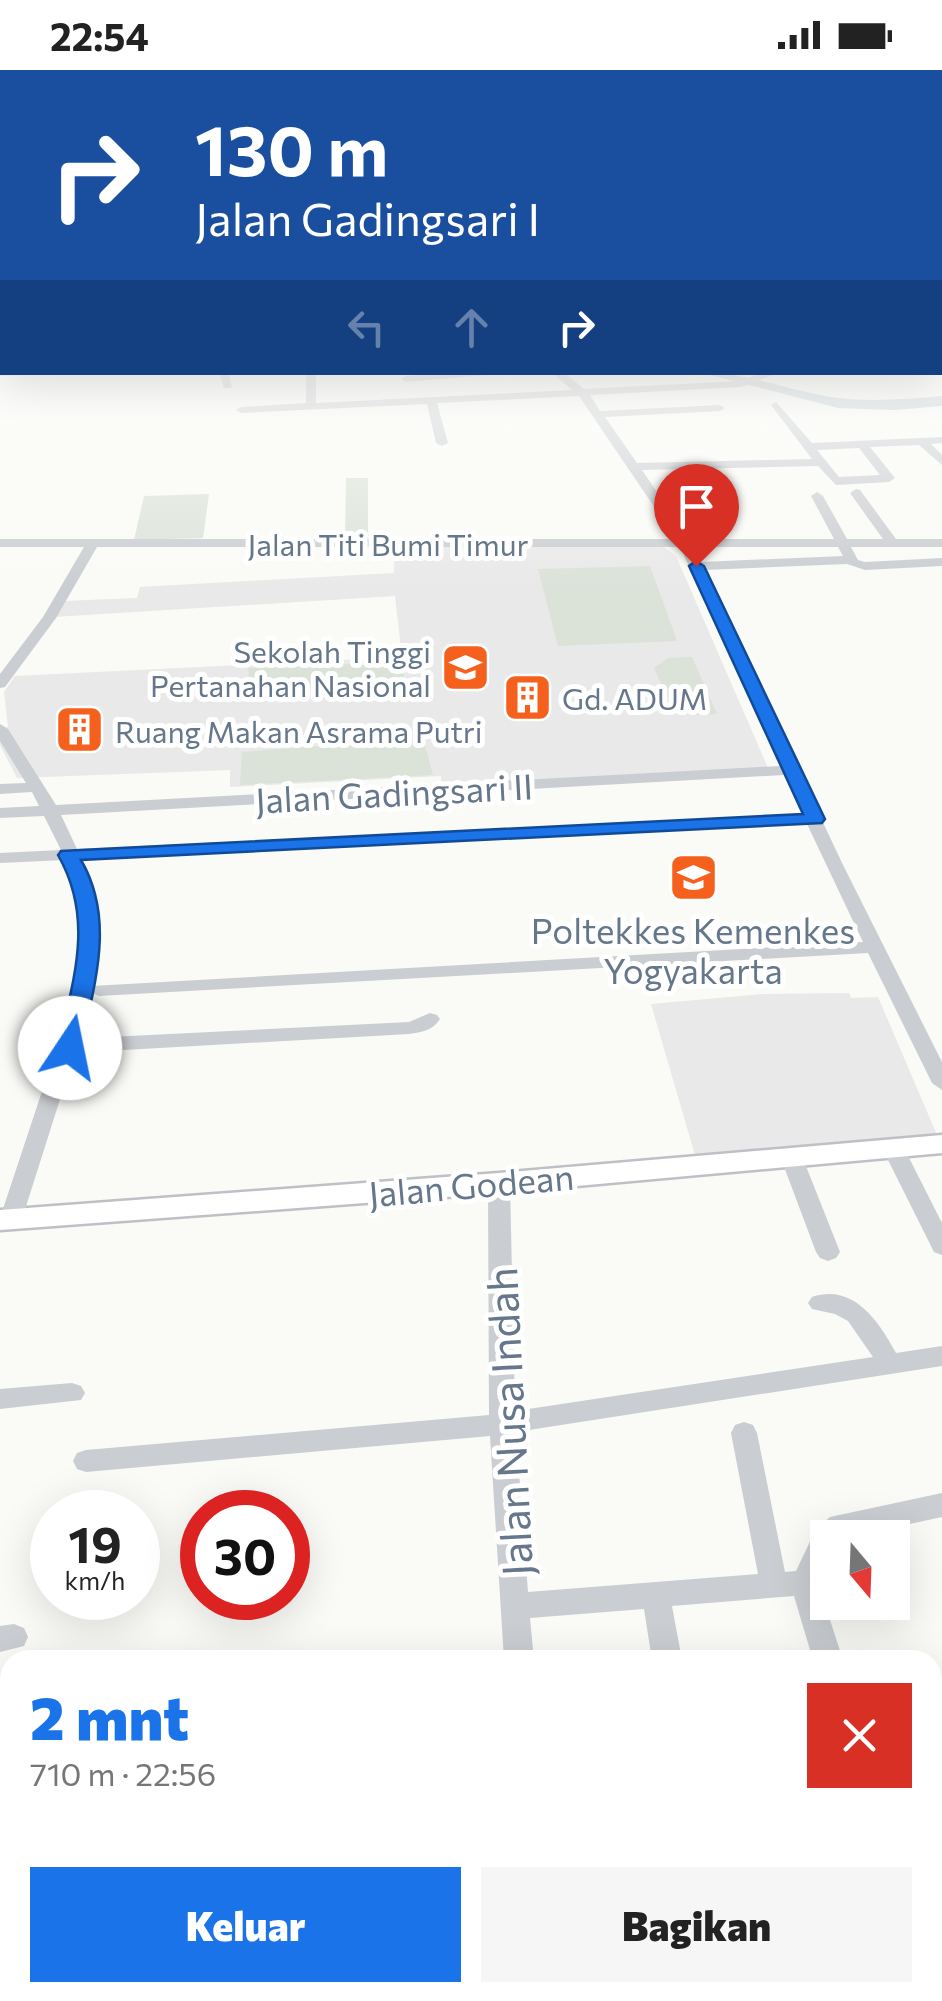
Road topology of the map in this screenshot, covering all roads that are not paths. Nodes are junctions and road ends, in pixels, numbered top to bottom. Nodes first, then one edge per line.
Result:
1 (262, 409) edge
2 (434, 409) edge
3 (595, 409) edge
4 (697, 409) edge
5 (779, 409) edge
6 (241, 410) dead end
7 (598, 414) junction
8 (942, 440) edge
9 (922, 441) junction
10 (442, 443) dead end
11 (862, 444) junction
12 (810, 447) junction
13 (821, 462) junction
14 (942, 462) edge
15 (634, 467) junction
16 (856, 493) dead end
17 (818, 496) dead end
18 (684, 542) junction
19 (840, 542) junction
20 (0, 543) edge
21 (892, 543) junction
22 (942, 543) edge
23 (92, 544) junction
24 (851, 560) junction
25 (942, 562) edge
26 (696, 566) junction
27 (0, 684) edge
28 (0, 729) edge
29 (789, 770) junction
30 (38, 787) junction
31 (0, 789) edge
32 (52, 810) junction
33 (0, 813) edge
34 (815, 819) junction
35 (68, 855) junction
36 (0, 858) edge
37 (874, 947) junction
38 (99, 990) dead end
39 (430, 1019) dead end
40 (89, 1046) dead end
41 (942, 1083) edge
42 (942, 1144) edge
43 (893, 1148) junction
44 (791, 1156) junction
45 (499, 1183) junction
46 (5, 1219) edge
47 (942, 1246) edge
48 (828, 1252) dead end
49 (820, 1303) dead end
50 (942, 1356) edge
51 (890, 1366) junction
52 (72, 1393) dead end
53 (0, 1398) edge
54 (502, 1424) junction
55 (744, 1433) dead end
56 (86, 1461) dead end
57 (942, 1505) edge
58 (804, 1583) junction
59 (774, 1586) junction
60 (656, 1595) junction
61 (517, 1606) junction
62 (518, 1650) edge
63 (665, 1650) edge
64 (825, 1650) edge

1 - 6 street
2 - 10 street
3 - 7 street
4 - 7 street
5 - 12 street
7 - 15 street
8 - 9 street
9 - 11 street
9 - 14 street
11 - 12 street
11 - 13 street
12 - 13 street
13 - 15 street
15 - 18 street
16 - 21 street
17 - 19 street
18 - 19 street, Jalan Titi Bumi Timur
18 - 23 street, Jalan Titi Bumi Timur
18 - 26 street
19 - 21 street, Jalan Titi Bumi Timur
19 - 24 street
20 - 23 street, Jalan Titi Bumi Timur
21 - 22 street, Jalan Titi Bumi Timur
23 - 27 street
24 - 25 street
24 - 26 street
26 - 29 street
28 - 30 street
29 - 32 street, Jalan Gadingsari II
29 - 34 street
30 - 31 street
30 - 32 street
32 - 33 street, Jalan Gadingsari II
32 - 35 street
34 - 35 street
34 - 37 street
35 - 36 street
35 - 46 street
37 - 38 street
37 - 41 street
39 - 40 street
42 - 43 main road, Jalan Godean
43 - 44 main road, Jalan Godean
43 - 47 street
44 - 45 main road, Jalan Godean
44 - 48 street
45 - 46 main road, Jalan Godean
45 - 54 street, Jalan Nusa Indah
49 - 51 street
50 - 51 street
51 - 54 street
52 - 53 street
54 - 56 street
54 - 61 street, Jalan Nusa Indah
55 - 59 street
57 - 58 street
58 - 59 street
58 - 64 street
59 - 60 street
60 - 61 street
60 - 63 street
61 - 62 street, Jalan Nusa Indah

